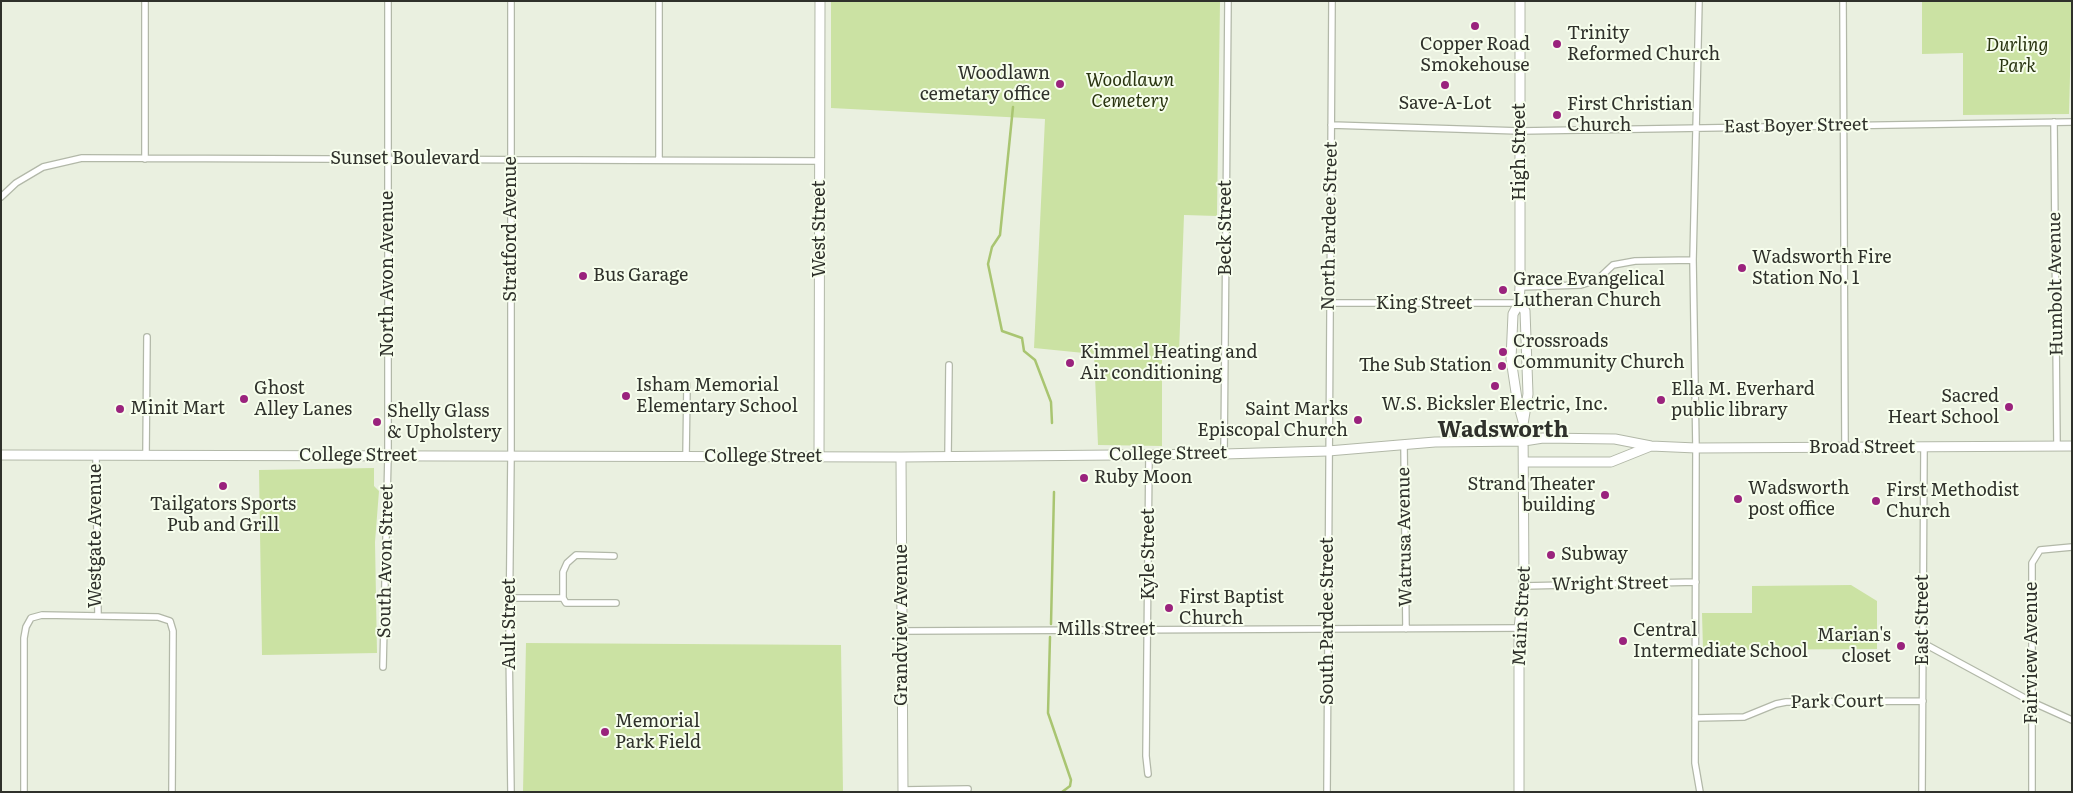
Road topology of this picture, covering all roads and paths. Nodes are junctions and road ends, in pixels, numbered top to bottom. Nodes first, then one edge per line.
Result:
1 (145, 1) edge
2 (388, 1) edge
3 (511, 1) edge
4 (659, 1) edge
5 (820, 1) edge
6 (1228, 1) edge
7 (1332, 1) edge
8 (1520, 1) edge
9 (1698, 1) edge
10 (1843, 1) edge
11 (2054, 122) junction
12 (2072, 122) edge
13 (1331, 125) junction
14 (1844, 125) junction
15 (1696, 128) junction
16 (1520, 131) junction
17 (145, 159) junction
18 (511, 159) junction
19 (388, 160) junction
20 (659, 160) junction
21 (820, 161) junction
22 (1, 197) edge
23 (1693, 260) junction
24 (1520, 287) junction
25 (1329, 304) junction
26 (1519, 304) junction
27 (147, 337) dead end
28 (949, 365) dead end
29 (686, 385) dead end
30 (1524, 424) junction
31 (1624, 440) junction
32 (1524, 441) junction
33 (1404, 445) junction
34 (1651, 446) junction
35 (2057, 446) junction
36 (2072, 446) edge
37 (1924, 447) junction
38 (1696, 448) junction
39 (1845, 448) junction
40 (1328, 451) junction
41 (1149, 454) junction
42 (1224, 454) junction
43 (1, 455) edge
44 (96, 455) junction
45 (146, 455) junction
46 (388, 456) junction
47 (511, 456) junction
48 (686, 457) junction
49 (819, 457) junction
50 (948, 457) junction
51 (1626, 457) junction
52 (901, 458) junction
53 (1524, 462) junction
54 (2072, 547) edge
55 (614, 556) dead end
56 (1696, 582) junction
57 (1524, 586) junction
58 (510, 598) junction
59 (563, 598) junction
60 (616, 602) dead end
61 (98, 616) junction
62 (1519, 628) junction
63 (1149, 630) junction
64 (1328, 630) junction
65 (1406, 630) junction
66 (902, 631) junction
67 (1923, 643) junction
68 (383, 667) dead end
69 (1923, 701) junction
70 (2032, 702) junction
71 (1695, 718) junction
72 (2072, 720) edge
73 (1148, 774) dead end
74 (968, 789) dead end
75 (903, 791) edge
76 (24, 792) edge
77 (172, 792) edge
78 (511, 792) edge
79 (1327, 792) edge
80 (1519, 792) edge
81 (1700, 792) edge
82 (1922, 792) edge
83 (2032, 792) edge

1 - 17 street
2 - 19 street, North Avon Avenue
3 - 18 street, Stratford Avenue
4 - 20 street
5 - 21 main road, West Street
6 - 42 street, Beck Street
7 - 13 street, North Pardee Street
8 - 16 main road, High Street
9 - 15 street
10 - 14 street
11 - 12 street, East Boyer Street
11 - 14 street, East Boyer Street
11 - 35 street, Humbolt Avenue
13 - 16 street, East Boyer Street
13 - 25 street, North Pardee Street
14 - 15 street, East Boyer Street
14 - 39 street
15 - 16 street, East Boyer Street
15 - 23 street
16 - 24 main road, High Street
17 - 19 street, Sunset Boulevard
17 - 22 street, Sunset Boulevard
18 - 19 street, Sunset Boulevard
18 - 20 street, Sunset Boulevard
18 - 47 street, Stratford Avenue
19 - 46 street, North Avon Avenue
20 - 21 street, Sunset Boulevard
21 - 49 main road, West Street
23 - 24 street
23 - 38 street
24 - 26 main road, High Street
25 - 26 street, King Street
25 - 40 street, North Pardee Street
26 - 30 main road, High Street
26 - 30 main road, High Street
27 - 45 street
28 - 50 street
29 - 48 street
30 - 32 main road, High Street
31 - 32 main road, Broad Street
31 - 34 main road, Broad Street
31 - 51 main road
32 - 33 main road, College Street
32 - 53 main road, Main Street
33 - 40 main road, College Street
33 - 65 street, Watrusa Avenue
34 - 38 main road, Broad Street
34 - 51 main road, Broad Street
35 - 36 main road, Broad Street
35 - 37 main road, Broad Street
37 - 39 main road, Broad Street
37 - 67 street, East Street
38 - 39 main road, Broad Street
38 - 56 street
40 - 42 main road, College Street
40 - 64 street, South Pardee Street
41 - 42 main road, College Street
41 - 50 main road, College Street
41 - 63 street, Kyle Street
43 - 44 main road, College Street
44 - 45 main road, College Street
44 - 61 street, Westgate Avenue
45 - 46 main road, College Street
46 - 47 main road, College Street
46 - 68 street, South Avon Street
47 - 48 main road, College Street
47 - 58 street, Ault Street
48 - 49 main road, College Street
49 - 52 main road, College Street
50 - 52 main road, College Street
51 - 53 main road, Broad Street
52 - 66 main road, Grandview Avenue
53 - 57 main road, Main Street
54 - 70 street, Fairview Avenue
55 - 59 street
56 - 57 street, Wright Street
56 - 71 street
57 - 62 main road, Main Street
58 - 59 street
58 - 78 street, Ault Street
59 - 60 street
61 - 76 street, Westgate Avenue
61 - 77 street
62 - 65 street, Mills Street
62 - 80 main road, Main Street
63 - 64 street, Mills Street
63 - 66 street, Mills Street
63 - 73 street, Kyle Street
64 - 65 street, Mills Street
64 - 79 street, South Pardee Street
66 - 75 main road, Grandview Avenue
67 - 69 street, East Street
67 - 70 street
69 - 71 street, Park Court
69 - 82 street, East Street
70 - 72 street
70 - 83 street, Fairview Avenue
71 - 81 street
74 - 75 street

